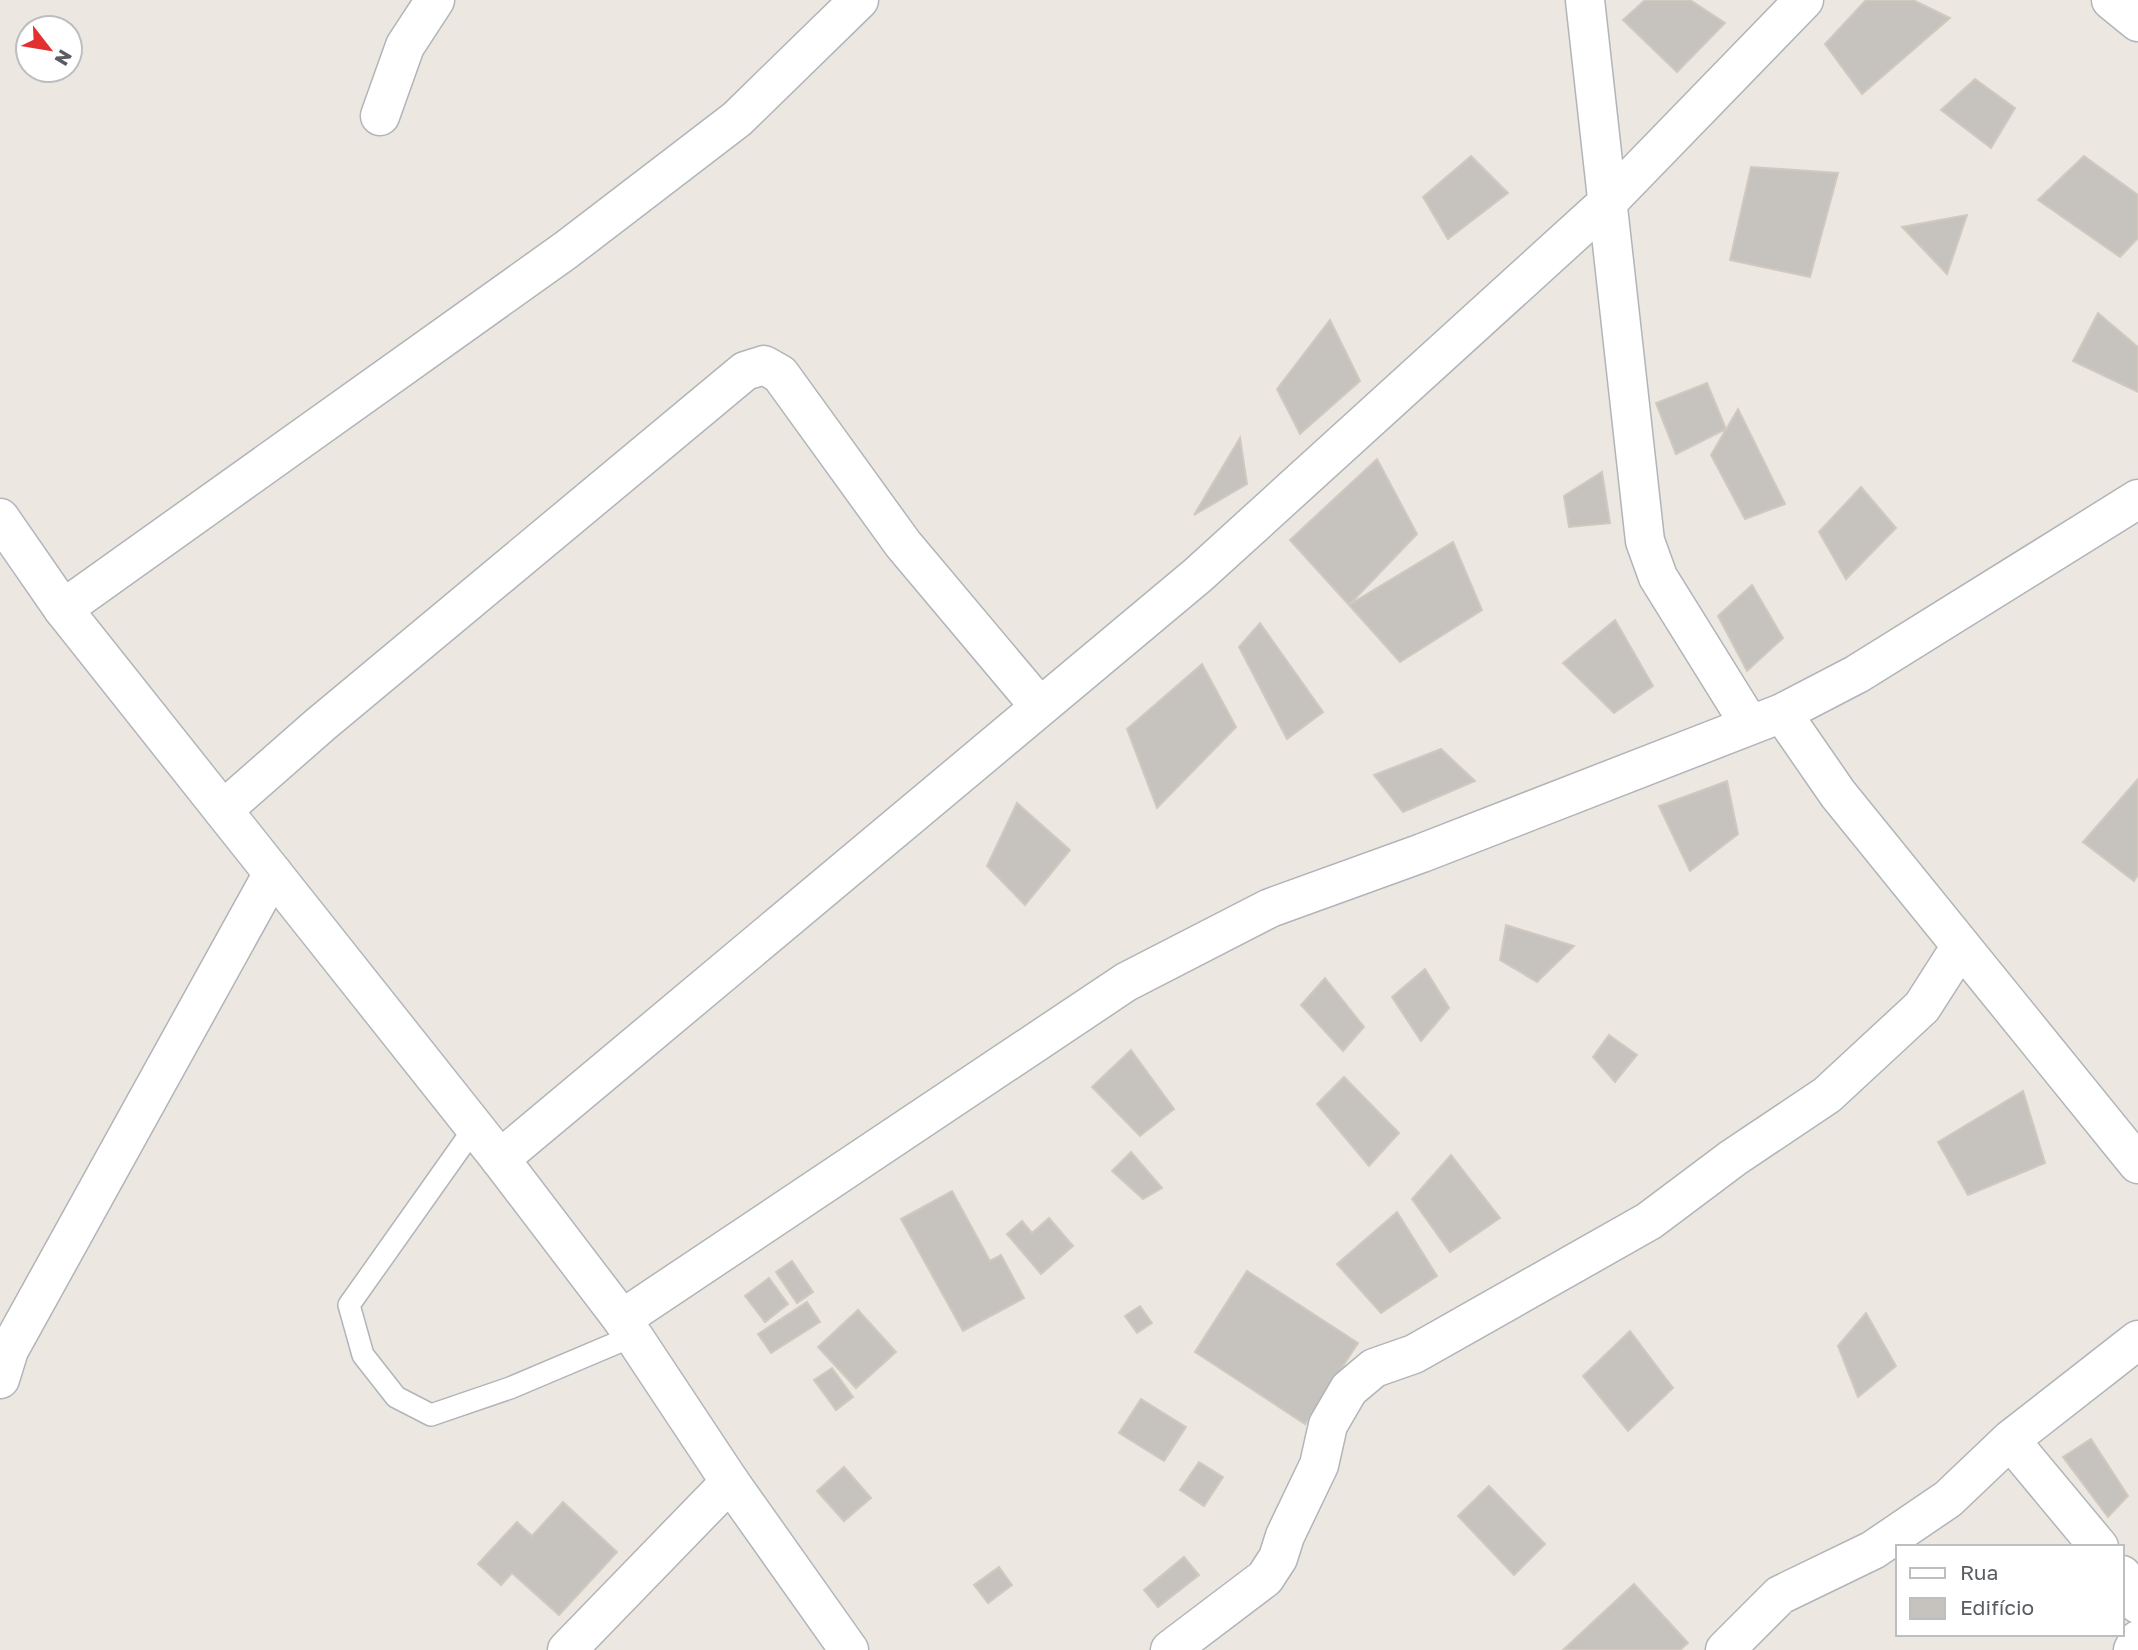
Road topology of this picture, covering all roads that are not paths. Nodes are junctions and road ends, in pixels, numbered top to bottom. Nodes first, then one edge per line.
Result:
1 (435, 0) edge
2 (859, 0) edge
3 (1585, 0) edge
4 (1804, 0) edge
5 (2110, 0) edge
6 (2138, 22) edge
7 (380, 116) dead end
8 (1606, 203) junction
9 (2138, 499) edge
10 (0, 518) edge
11 (63, 609) junction
12 (1040, 707) junction
13 (1766, 719) junction
14 (223, 810) junction
15 (273, 873) junction
16 (1961, 946) junction
17 (475, 1127) junction
18 (500, 1159) junction
19 (2138, 1164) edge
20 (628, 1327) junction
21 (2138, 1340) edge
22 (0, 1379) edge
23 (2010, 1440) junction
24 (730, 1482) junction
25 (2097, 1545) edge
26 (2124, 1579) edge
27 (2138, 1604) edge
28 (2138, 1640) edge
29 (567, 1650) edge
30 (849, 1650) edge
31 (1170, 1650) edge
32 (1725, 1650) edge
33 (2133, 1650) edge

1 - 7 street
2 - 11 street
3 - 8 street
4 - 8 street
5 - 6 street
8 - 12 street
8 - 13 street
9 - 13 street
10 - 11 street
11 - 14 street
12 - 14 street
12 - 18 street
13 - 16 street
13 - 20 street
14 - 15 street
15 - 17 street
15 - 22 street
16 - 19 street
16 - 31 street
17 - 18 street
17 - 20 lane
18 - 20 street
20 - 24 street
21 - 23 street
23 - 25 street
23 - 32 street
24 - 29 street
24 - 30 street
26 - 27 street
28 - 33 street

